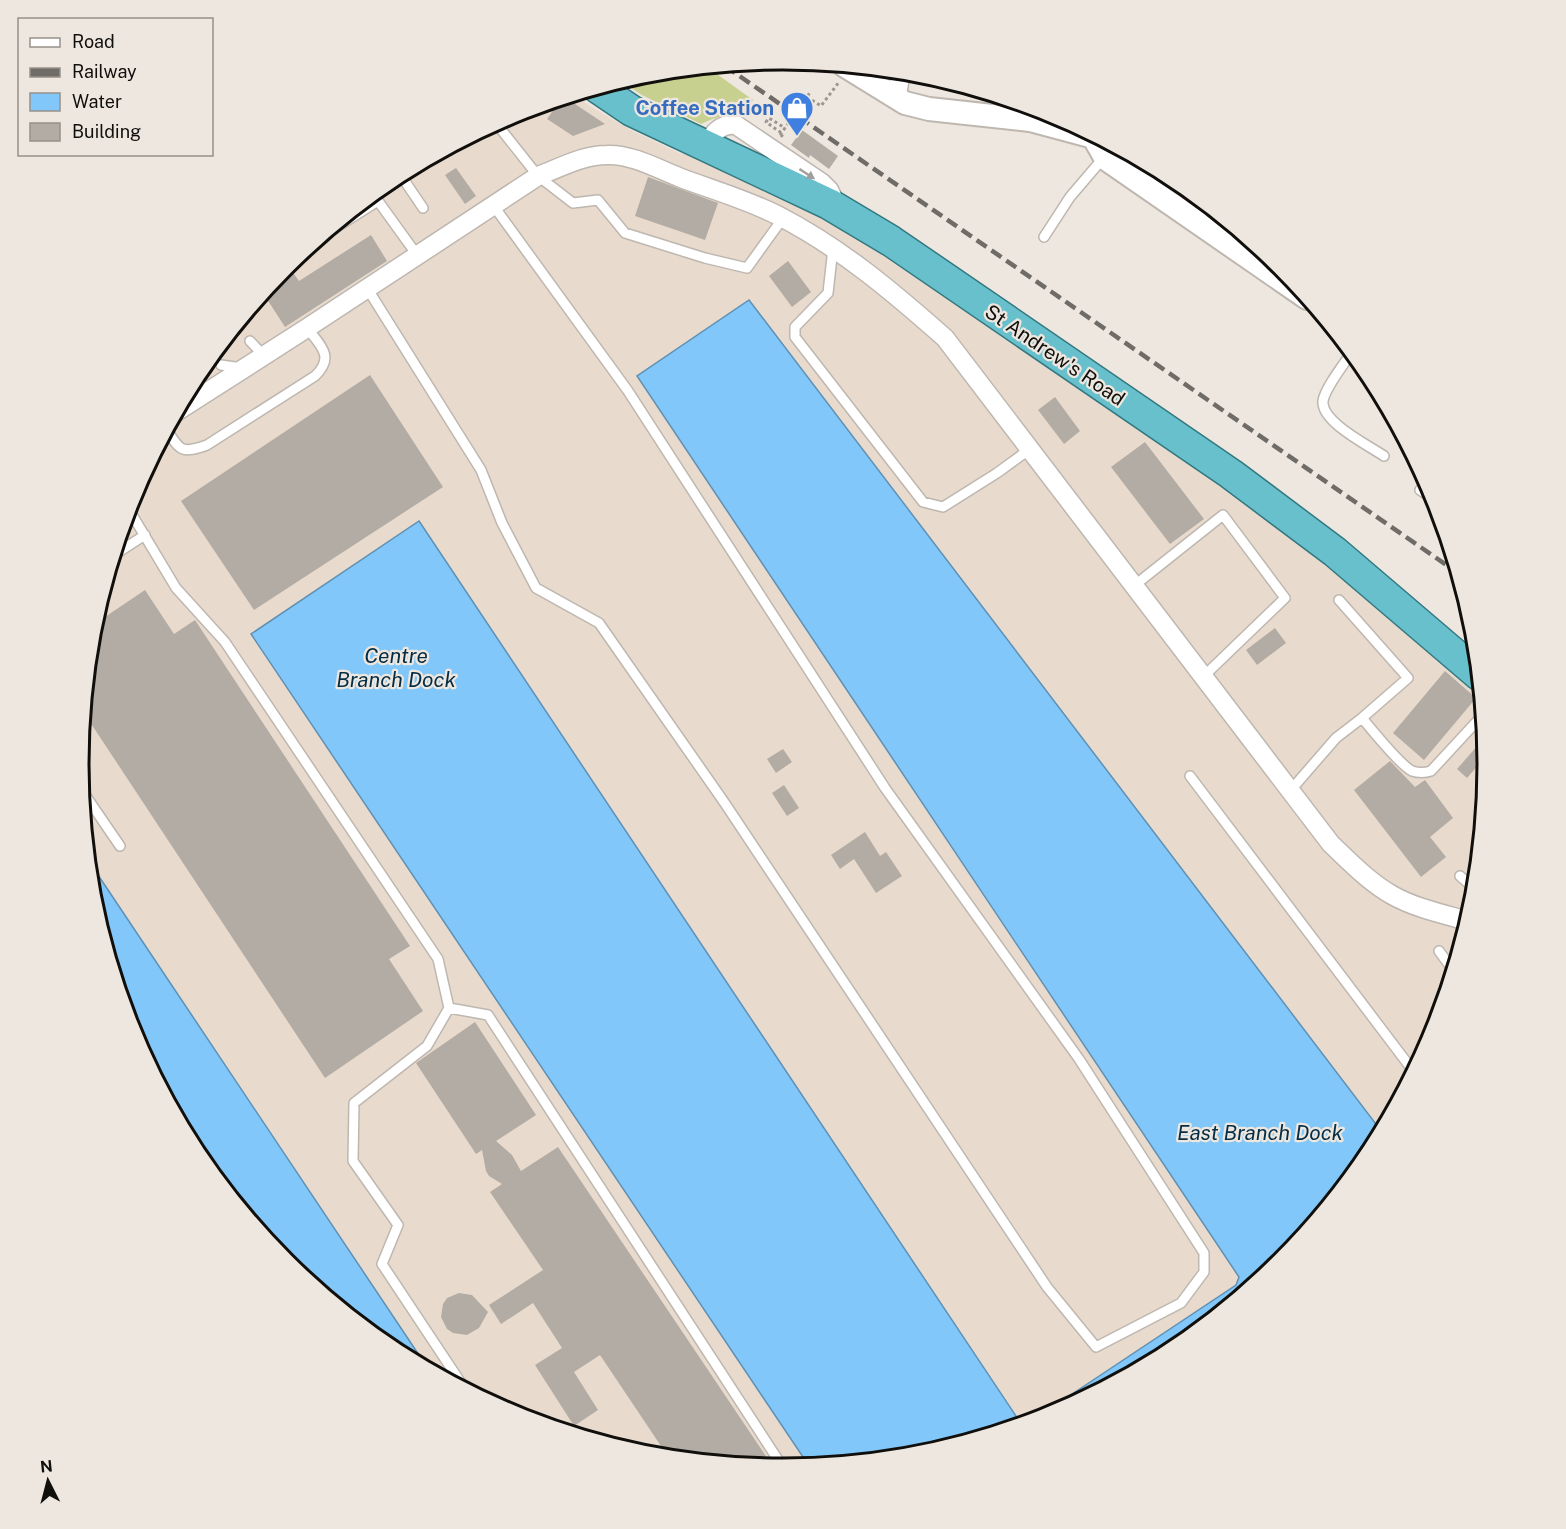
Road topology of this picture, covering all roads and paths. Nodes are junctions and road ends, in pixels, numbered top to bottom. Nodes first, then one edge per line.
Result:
1 (859, 75) edge
2 (899, 81) edge
3 (835, 87) dead end
4 (811, 91) dead end
5 (606, 93) edge
6 (807, 96) junction
7 (900, 100) junction
8 (1024, 114) edge
9 (785, 128) junction
10 (502, 130) edge
11 (1098, 146) edge
12 (1112, 153) edge
13 (537, 176) junction
14 (405, 182) edge
15 (379, 201) edge
16 (493, 206) junction
17 (423, 208) dead end
18 (783, 219) junction
19 (1044, 237) dead end
20 (833, 248) junction
21 (417, 255) junction
22 (1272, 272) edge
23 (367, 288) junction
24 (307, 328) junction
25 (249, 340) dead end
26 (264, 356) junction
27 (1347, 360) edge
28 (221, 365) dead end
29 (244, 368) junction
30 (191, 403) edge
31 (172, 437) edge
32 (1030, 449) junction
33 (1383, 456) dead end
34 (134, 519) edge
35 (145, 536) junction
36 (124, 549) edge
37 (1135, 585) junction
38 (1339, 600) dead end
39 (1470, 667) edge
40 (1204, 676) junction
41 (1362, 718) junction
42 (1476, 722) edge
43 (1190, 776) dead end
44 (1290, 791) junction
45 (90, 802) edge
46 (120, 846) dead end
47 (1460, 876) dead end
48 (1467, 882) edge
49 (1459, 918) edge
50 (1439, 951) dead end
51 (1448, 962) edge
52 (449, 1008) junction
53 (1408, 1064) edge
54 (457, 1377) edge
55 (777, 1458) edge

1 - 7 street
2 - 7 street
3 - 6 path
4 - 6 path, bridge
5 - 39 highway, St Andrew's Road
6 - 9 path, bridge
7 - 8 street
9 - 9 path, bridge
10 - 13 lane
11 - 19 lane
12 - 22 street
13 - 16 street
13 - 18 street
13 - 18 lane
14 - 17 lane
15 - 21 lane
16 - 21 street
16 - 23 lane
18 - 20 street
20 - 32 street
20 - 32 lane
21 - 23 street
23 - 24 street
24 - 26 street
24 - 31 lane
25 - 26 lane
26 - 29 street
27 - 33 lane
28 - 29 lane
29 - 30 street
32 - 37 street
34 - 35 lane
35 - 36 lane
35 - 52 lane
37 - 40 street
37 - 40 lane
38 - 41 lane
40 - 44 street
41 - 42 lane
41 - 44 lane
43 - 53 lane
44 - 49 street
45 - 46 lane
47 - 48 lane
50 - 51 lane
52 - 54 lane
52 - 55 lane

